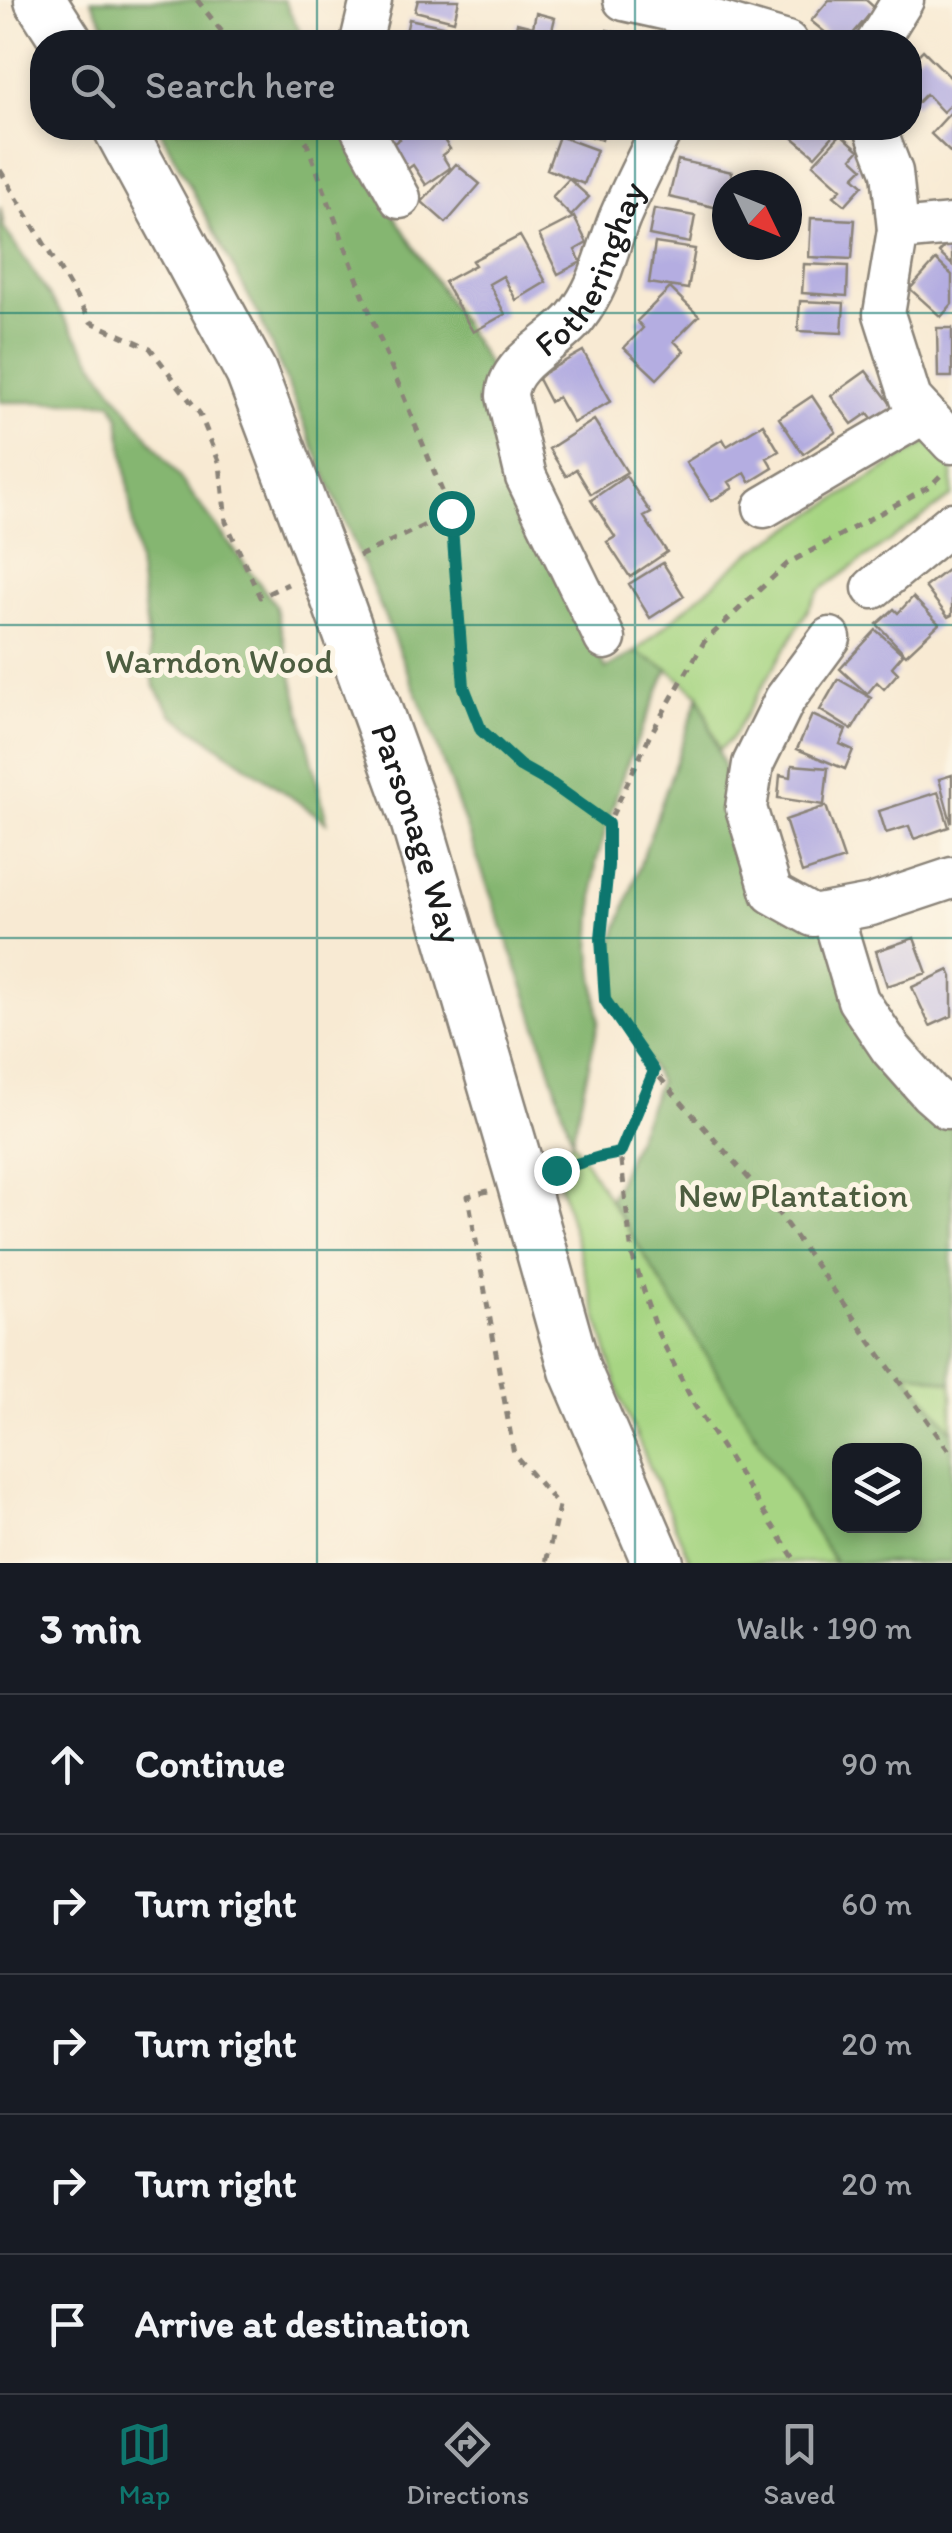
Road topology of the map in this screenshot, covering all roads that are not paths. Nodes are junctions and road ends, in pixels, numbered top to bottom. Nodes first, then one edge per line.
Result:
1 (40, 0) edge
2 (371, 0) edge
3 (624, 0) edge
4 (903, 0) edge
5 (59, 30) edge
6 (364, 30) edge
7 (703, 30) edge
8 (884, 30) edge
9 (125, 140) edge
10 (368, 140) edge
11 (656, 140) edge
12 (880, 140) edge
13 (400, 198) dead end
14 (952, 225) edge
15 (898, 230) junction
16 (924, 413) junction
17 (946, 459) edge
18 (764, 507) dead end
19 (952, 523) edge
20 (873, 588) dead end
21 (830, 638) dead end
22 (605, 639) dead end
23 (952, 878) edge
24 (832, 913) junction
25 (948, 1108) dead end
26 (658, 1563) edge

1 - 5 main road
2 - 6 street
3 - 7 street
4 - 8 street
9 - 26 main road, Parsonage Way
10 - 13 street
11 - 22 street, Fotheringhay
12 - 15 street
14 - 15 street
15 - 16 street
16 - 17 street
16 - 18 street
19 - 20 street
21 - 24 street
23 - 24 street
24 - 25 street

